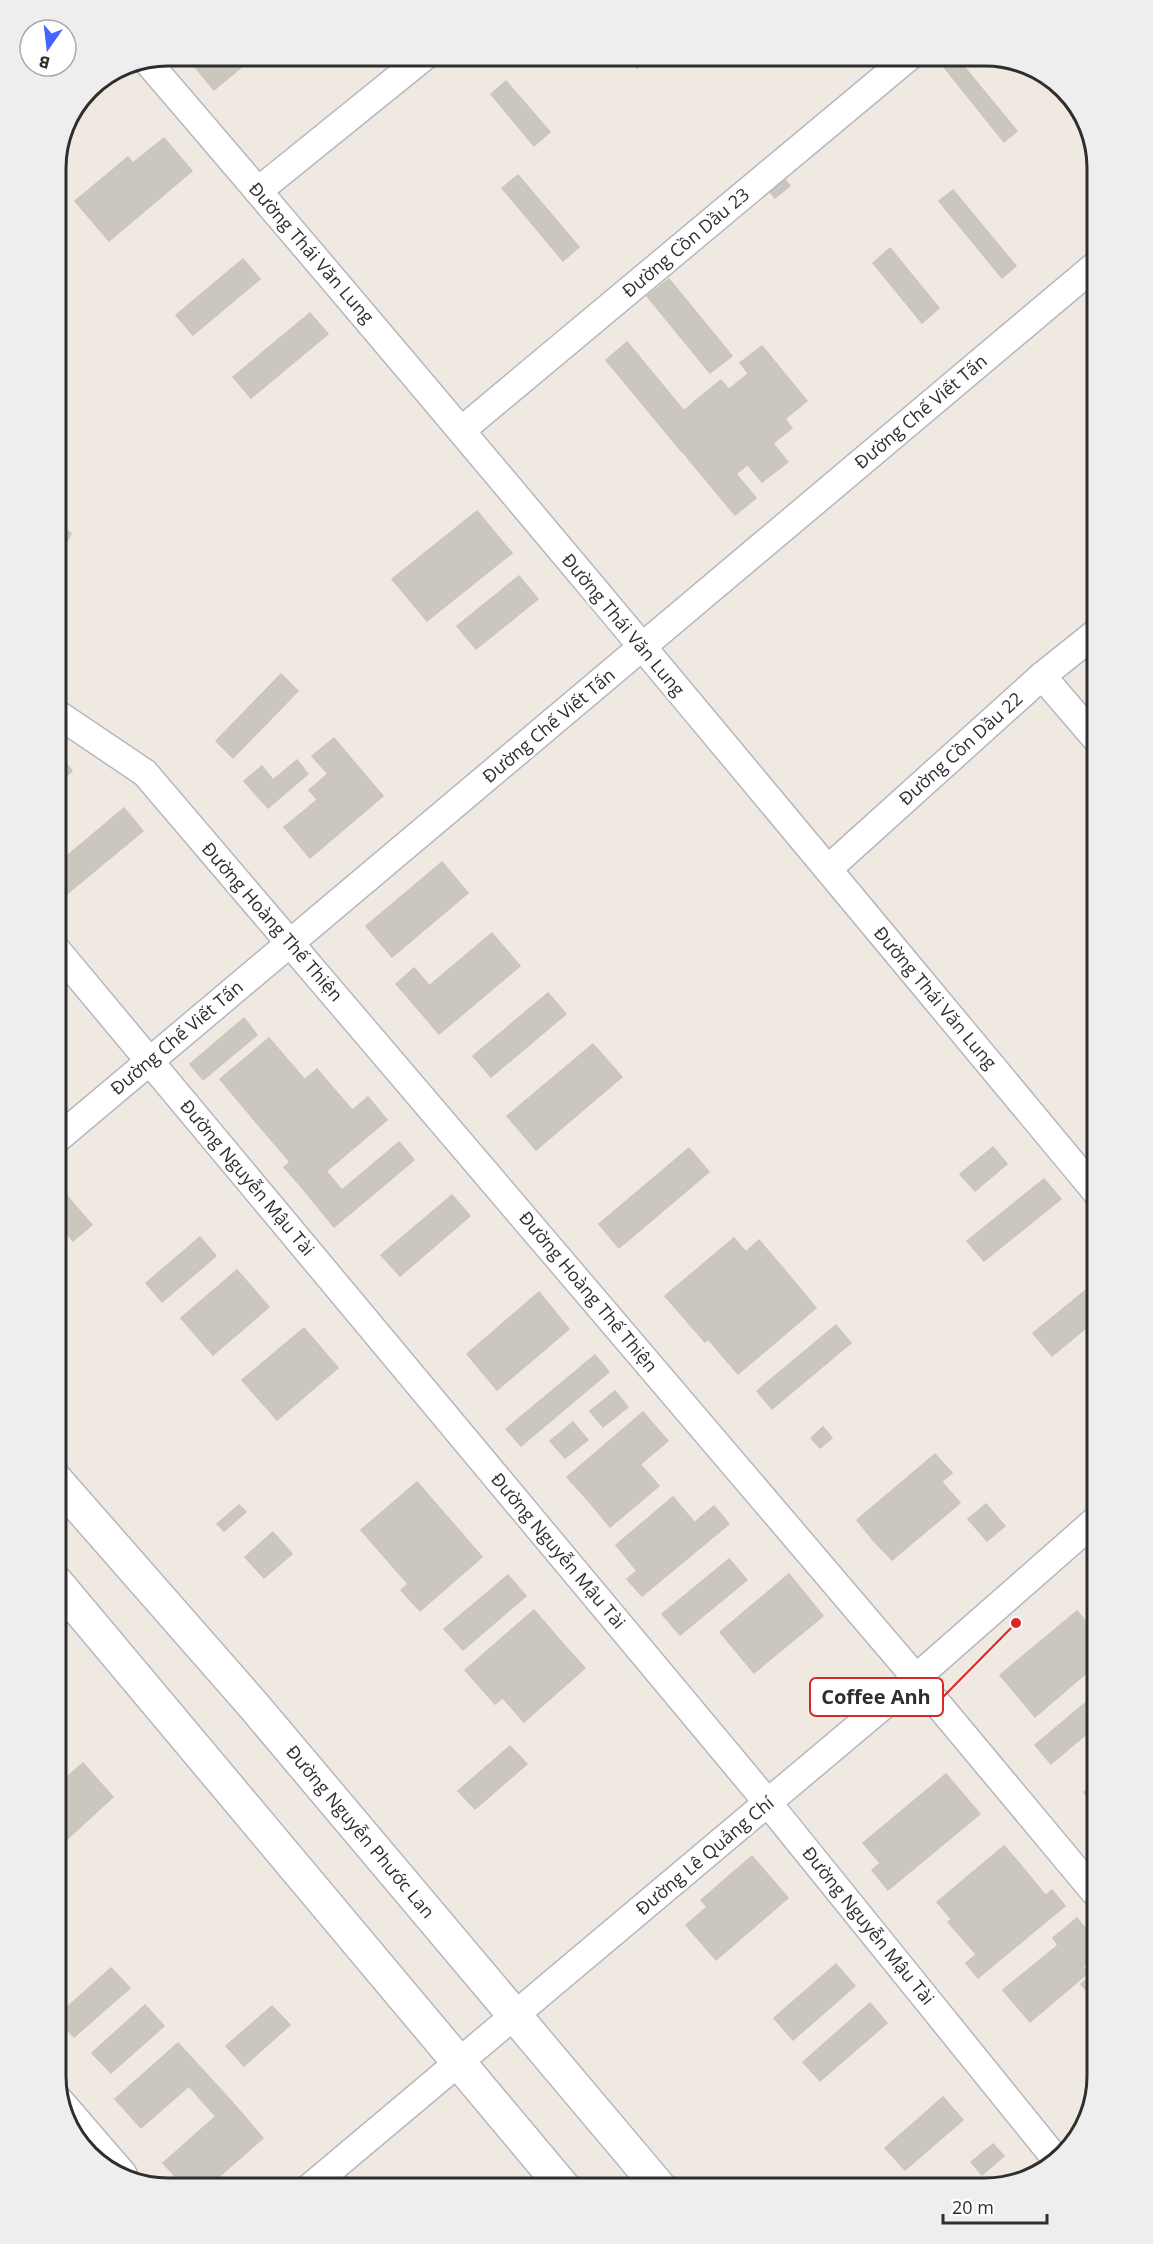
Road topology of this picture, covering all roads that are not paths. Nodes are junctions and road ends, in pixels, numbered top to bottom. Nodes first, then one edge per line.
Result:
1 (413, 66) edge
2 (898, 66) edge
3 (153, 68) edge
4 (258, 190) junction
5 (1087, 273) edge
6 (462, 429) junction
7 (1087, 641) edge
8 (641, 648) junction
9 (1042, 676) junction
10 (66, 720) edge
11 (1087, 727) edge
12 (828, 869) junction
13 (291, 943) junction
14 (66, 961) edge
15 (149, 1061) junction
16 (66, 1132) edge
17 (1087, 1180) edge
18 (66, 1491) edge
19 (1087, 1529) edge
20 (66, 1594) edge
21 (916, 1678) junction
22 (768, 1803) junction
23 (1087, 1882) edge
24 (515, 2015) junction
25 (459, 2063) junction
26 (77, 2120) edge
27 (1051, 2153) edge
28 (111, 2160) edge
29 (321, 2178) edge
30 (556, 2178) edge
31 (652, 2178) edge

1 - 4 street
2 - 6 street, Đường Cồn Dầu 23
3 - 4 street, Đường Thái Văn Lung
4 - 6 street, Đường Thái Văn Lung
5 - 8 street, Đường Chế Viết Tấn
6 - 8 street, Đường Thái Văn Lung
7 - 9 street, Đường Cồn Dầu 22
8 - 12 street, Đường Thái Văn Lung
8 - 13 street, Đường Chế Viết Tấn
9 - 11 street
9 - 12 street, Đường Cồn Dầu 22
10 - 13 street, Đường Hoàng Thế Thiện
12 - 17 street, Đường Thái Văn Lung
13 - 15 street, Đường Chế Viết Tấn
13 - 21 street, Đường Hoàng Thế Thiện
14 - 15 street, Đường Nguyễn Mậu Tài
15 - 16 street, Đường Chế Viết Tấn
15 - 22 street, Đường Nguyễn Mậu Tài
18 - 24 main road, Đường Nguyễn Phước Lan
19 - 21 street, Đường Lê Quảng Chí
20 - 25 main road
21 - 22 street, Đường Lê Quảng Chí
21 - 23 street, Đường Hoàng Thế Thiện
22 - 24 street, Đường Lê Quảng Chí
22 - 27 street, Đường Nguyễn Mậu Tài
24 - 25 street, Đường Lê Quảng Chí
24 - 31 main road, Đường Nguyễn Phước Lan
25 - 29 street, Đường Lê Quảng Chí
25 - 30 main road
26 - 28 street

